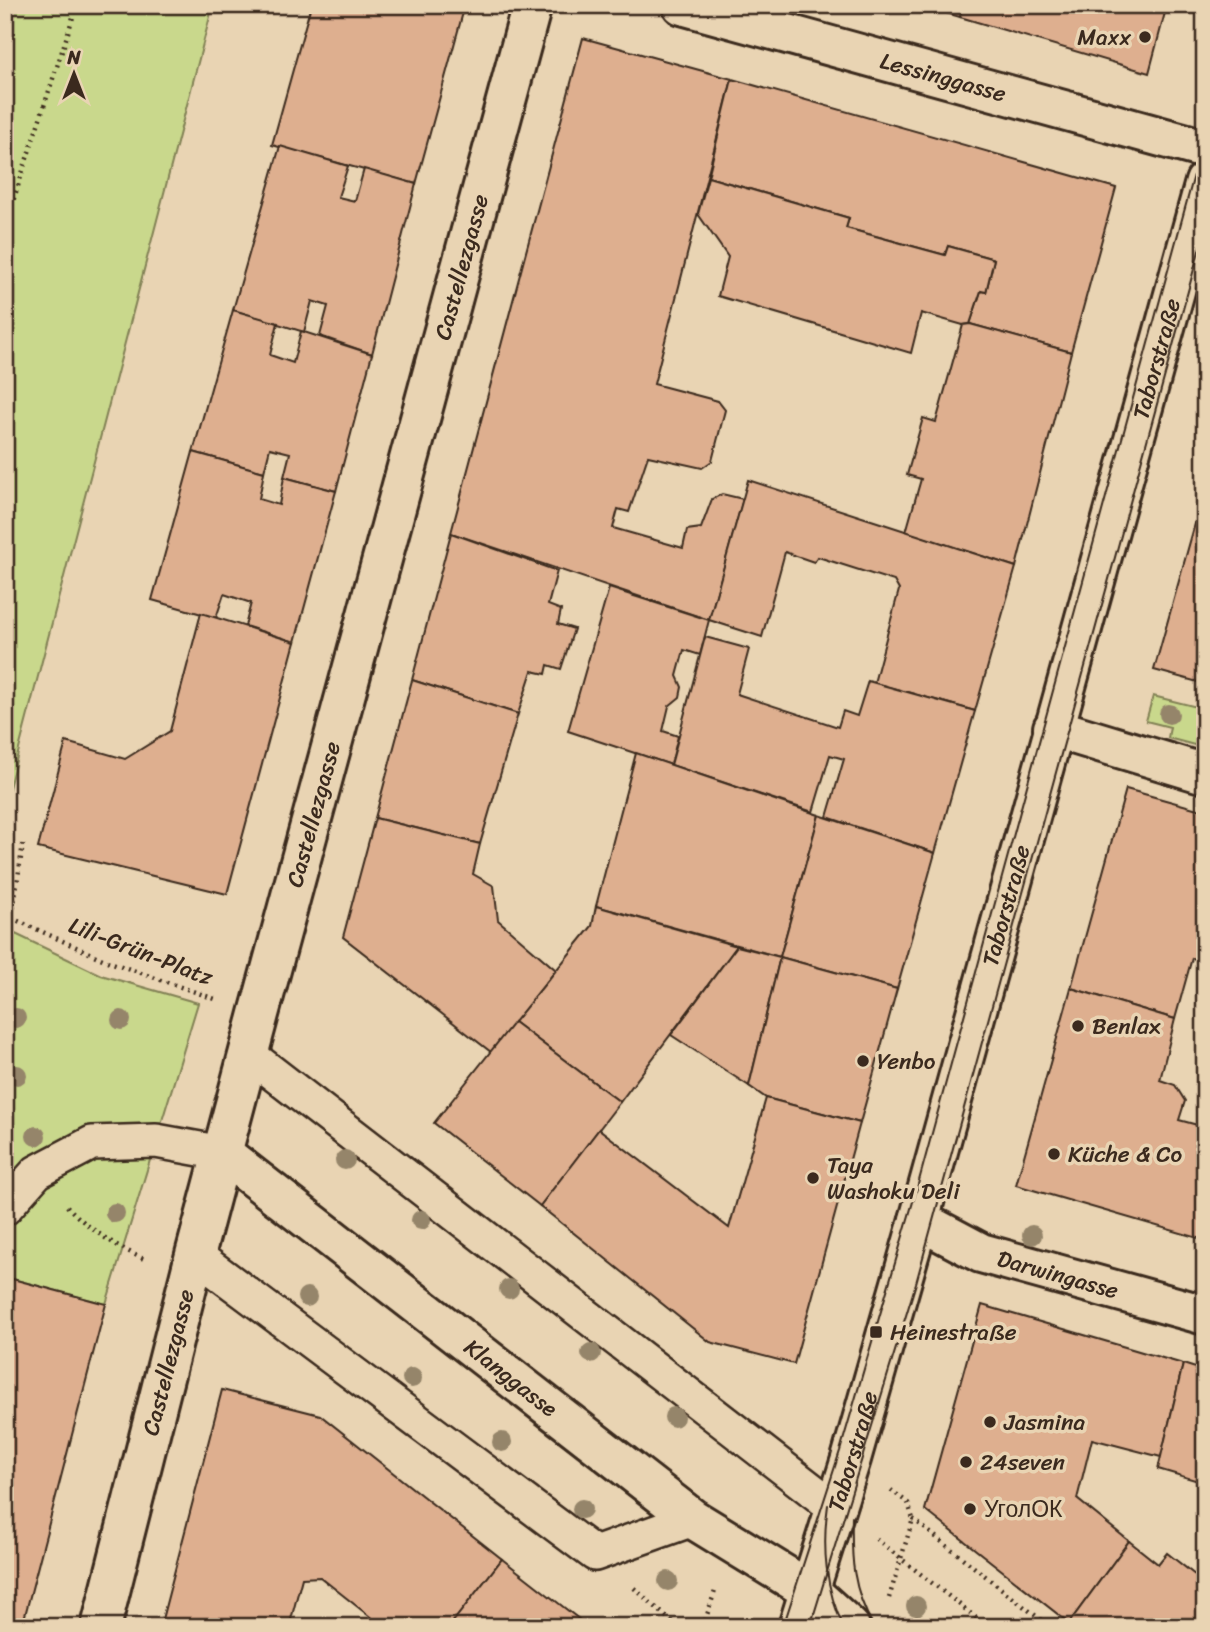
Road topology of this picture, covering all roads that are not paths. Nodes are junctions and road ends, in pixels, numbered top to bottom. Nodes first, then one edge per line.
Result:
1 (532, 5) edge
2 (682, 5) edge
3 (1205, 149) edge
4 (1205, 183) edge
5 (1053, 729) junction
6 (1205, 774) edge
7 (248, 1054) junction
8 (222, 1153) junction
9 (5, 1208) edge
10 (919, 1220) junction
11 (192, 1267) junction
12 (1205, 1315) edge
13 (835, 1508) junction
14 (693, 1518) junction
15 (809, 1590) junction
16 (101, 1627) edge
17 (798, 1627) edge
18 (850, 1627) edge

1 - 7 street, Castellezgasse
2 - 3 street, Lessinggasse
4 - 5 street, Taborstraße
5 - 6 street
5 - 10 street, Taborstraße
7 - 8 street, Castellezgasse
7 - 13 lane
8 - 9 lane
8 - 11 street, Castellezgasse
8 - 14 street, Klanggasse
10 - 12 street, Darwingasse
10 - 13 street, Taborstraße
11 - 14 lane
11 - 16 street, Castellezgasse
13 - 15 street, Taborstraße
14 - 15 street, Klanggasse
15 - 17 street, Taborstraße
15 - 18 street

